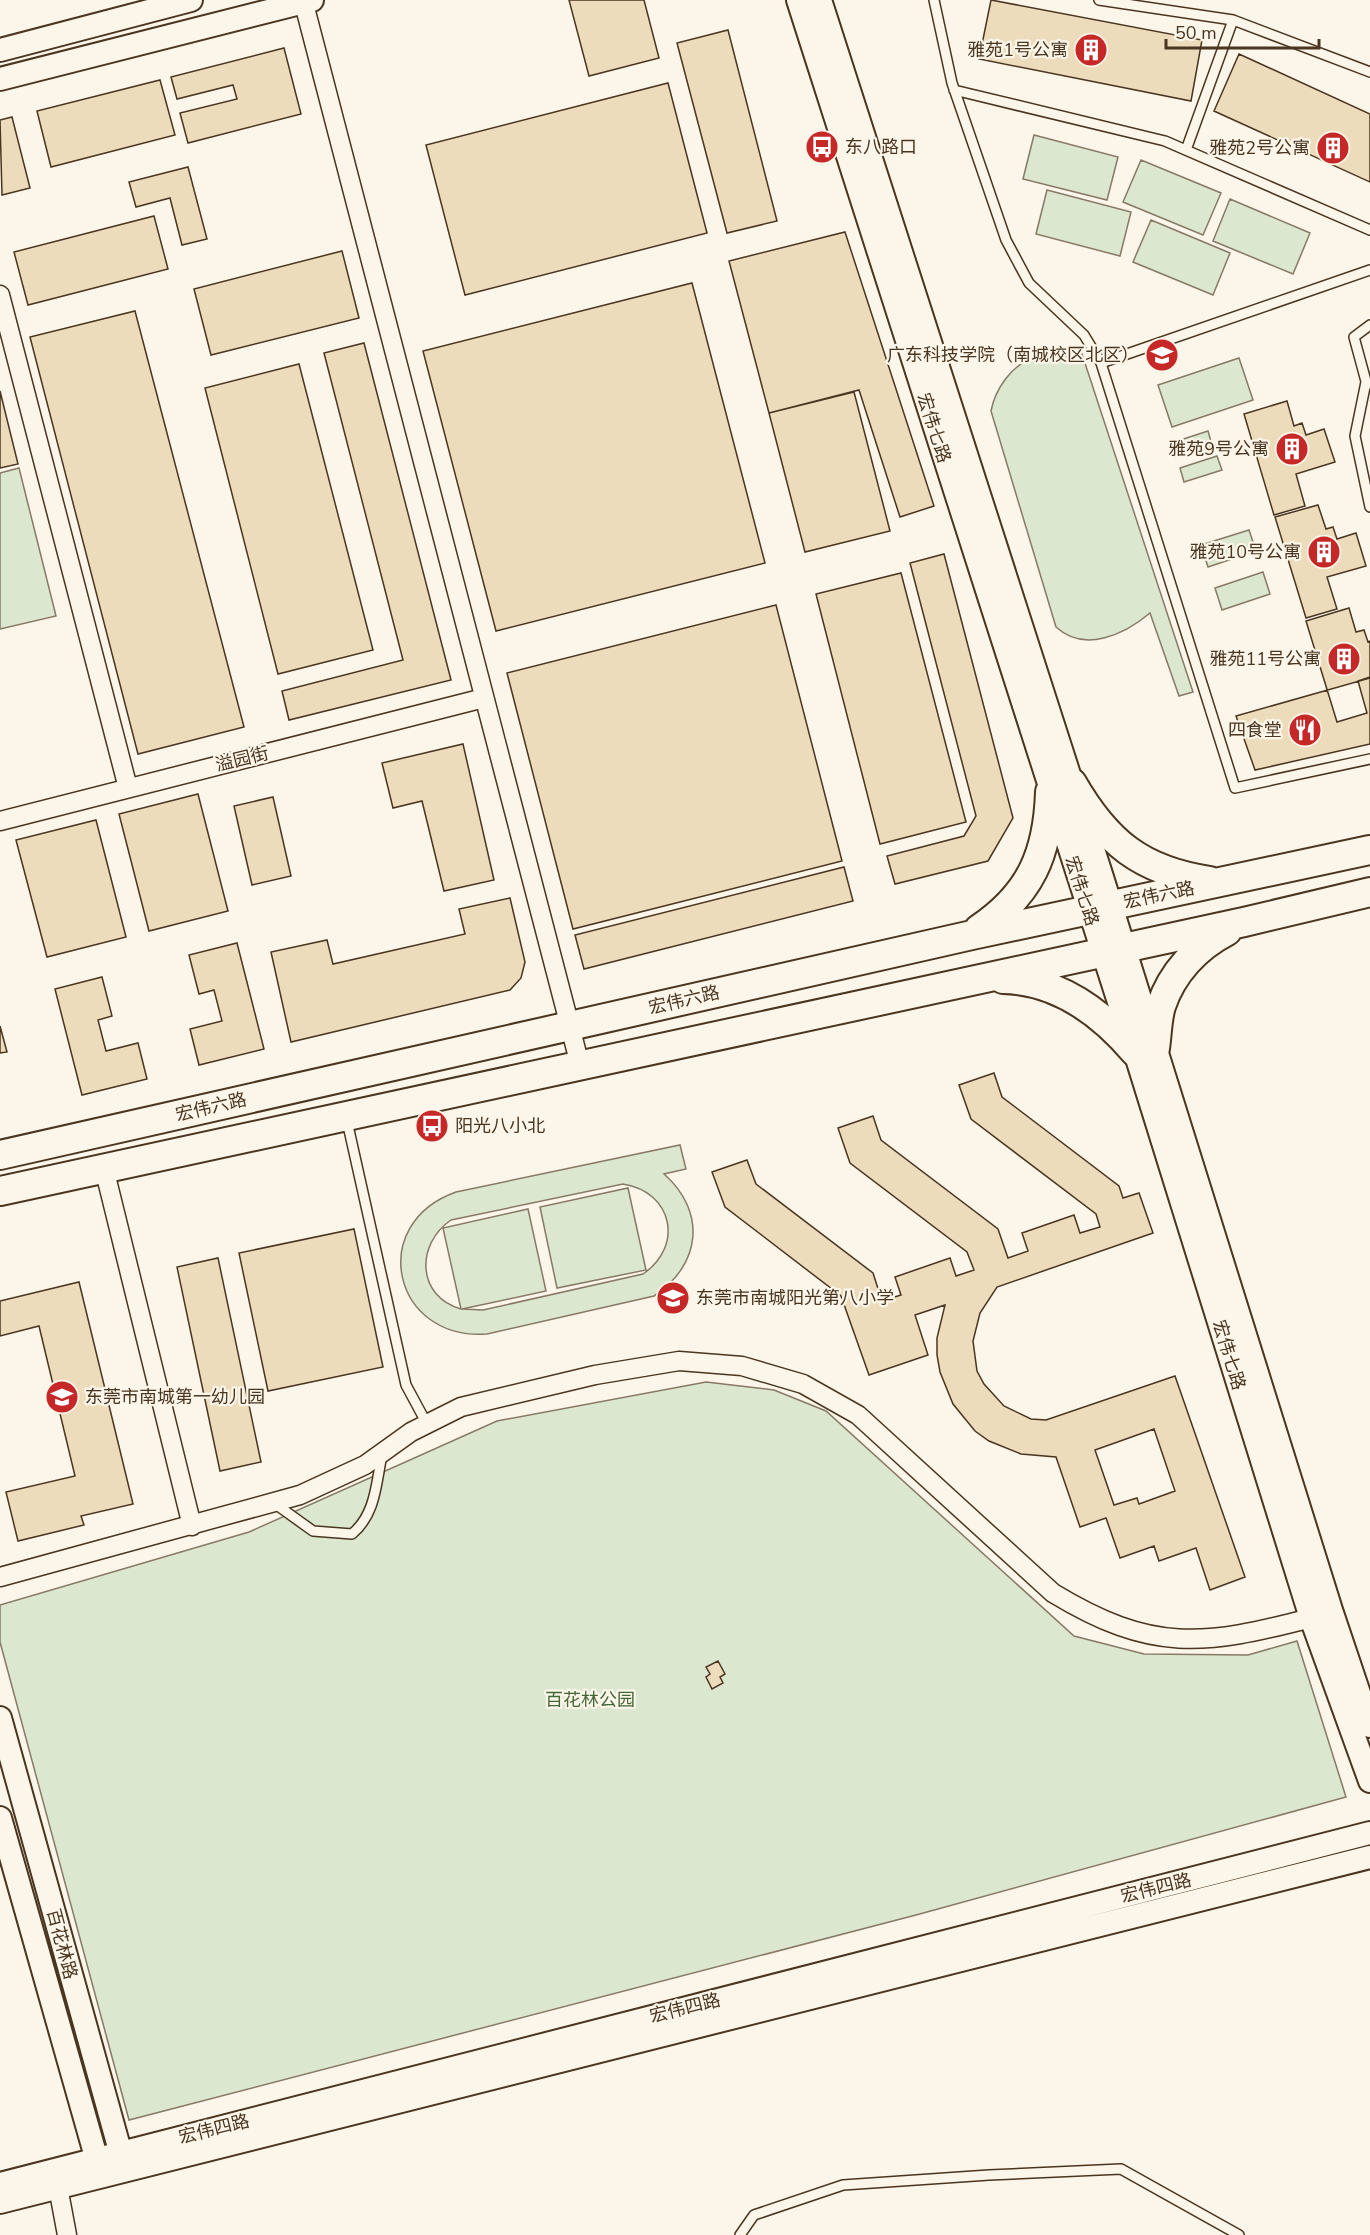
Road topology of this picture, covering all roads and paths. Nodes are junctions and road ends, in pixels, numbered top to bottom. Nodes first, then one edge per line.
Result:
1 (191, 0) edge
2 (798, 0) edge
3 (820, 0) edge
4 (934, 0) edge
5 (1099, 0) edge
6 (306, 1) edge
7 (1233, 20) junction
8 (0, 50) edge
9 (1370, 72) edge
10 (0, 79) edge
11 (954, 90) junction
12 (1186, 150) junction
13 (1370, 230) edge
14 (1370, 270) edge
15 (0, 295) edge
16 (1370, 326) edge
17 (1101, 363) junction
18 (1368, 386) edge
19 (1370, 507) edge
20 (484, 698) junction
21 (1370, 759) edge
22 (128, 788) junction
23 (1061, 788) junction
24 (0, 821) edge
25 (1370, 850) edge
26 (1221, 882) junction
27 (1370, 892) edge
28 (1099, 908) junction
29 (1244, 922) junction
30 (972, 934) junction
31 (1112, 949) junction
32 (980, 979) junction
33 (569, 1026) junction
34 (1145, 1050) junction
35 (580, 1065) junction
36 (346, 1115) junction
37 (0, 1155) edge
38 (104, 1168) junction
39 (0, 1191) edge
40 (427, 1424) junction
41 (382, 1453) junction
42 (274, 1503) junction
43 (192, 1526) junction
44 (0, 1577) edge
45 (1311, 1618) junction
46 (0, 1718) edge
47 (1370, 1726) edge
48 (1370, 1781) edge
49 (0, 1818) edge
50 (1370, 1833) edge
51 (1370, 1857) edge
52 (122, 2161) junction
53 (99, 2167) junction
54 (0, 2184) edge
55 (58, 2187) junction
56 (0, 2202) edge
57 (67, 2235) edge
58 (740, 2235) edge
59 (1239, 2235) edge

1 - 8 street
2 - 23 street, 宏伟七路
3 - 23 street, 宏伟七路
4 - 11 lane
5 - 7 lane
6 - 10 street
6 - 20 street
7 - 9 lane
7 - 12 lane
11 - 12 lane
11 - 17 lane
12 - 13 lane
14 - 17 lane
15 - 22 street
16 - 18 lane
17 - 21 lane
18 - 19 lane
20 - 22 street, 溢园街
20 - 33 street
22 - 24 street, 溢园街
23 - 26 main road
23 - 28 street, 宏伟七路
23 - 30 main road
25 - 26 main road, 宏伟六路
26 - 28 main road, 宏伟六路
27 - 29 main road, 宏伟六路
28 - 30 main road, 宏伟六路
28 - 31 street, 宏伟七路
29 - 31 main road, 宏伟六路
29 - 34 main road
30 - 33 main road, 宏伟六路
31 - 32 main road, 宏伟六路
31 - 34 street, 宏伟七路
32 - 34 main road
32 - 35 main road, 宏伟六路
33 - 35 street
33 - 37 main road, 宏伟六路
34 - 45 street, 宏伟七路
34 - 47 street, 宏伟七路
35 - 36 main road, 宏伟六路
36 - 38 main road, 宏伟六路
36 - 40 lane
38 - 39 main road, 宏伟六路
38 - 43 street
40 - 41 street
40 - 45 street
41 - 42 street
41 - 42 lane
42 - 43 street
43 - 44 street
45 - 48 street, 宏伟七路
46 - 52 street, 百花林路
49 - 53 street, 百花林路
50 - 52 street, 宏伟四路
51 - 52 street, 宏伟四路
52 - 53 street, 宏伟四路
53 - 54 street, 宏伟四路
53 - 55 street, 宏伟四路
55 - 56 street, 宏伟四路
55 - 57 street
58 - 59 lane

